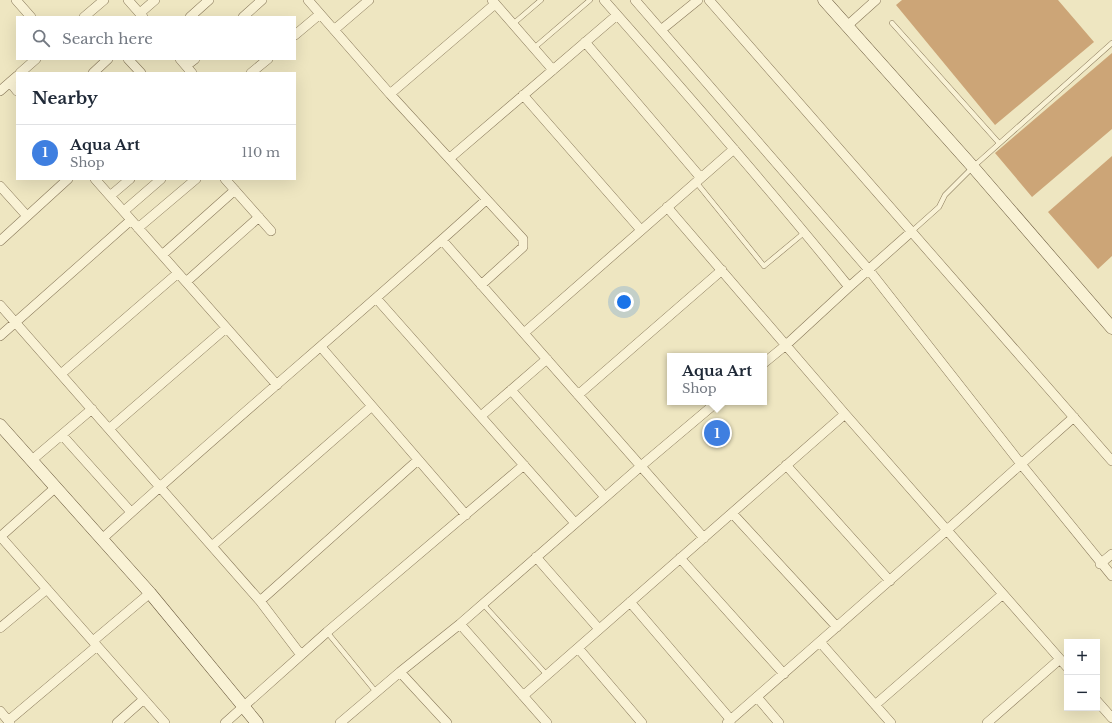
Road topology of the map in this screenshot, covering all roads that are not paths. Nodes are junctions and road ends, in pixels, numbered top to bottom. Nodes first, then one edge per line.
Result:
1 (16, 0) edge
2 (104, 0) edge
3 (128, 0) edge
4 (155, 0) edge
5 (209, 0) edge
6 (262, 0) edge
7 (308, 0) edge
8 (368, 0) edge
9 (541, 0) edge
10 (590, 0) edge
11 (604, 0) edge
12 (635, 0) edge
13 (698, 0) edge
14 (709, 0) edge
15 (824, 0) edge
16 (876, 0) edge
17 (493, 2) edge
18 (320, 14) junction
19 (141, 15) edge
20 (617, 15) junction
21 (30, 16) edge
22 (87, 16) edge
23 (191, 16) edge
24 (244, 16) edge
25 (892, 23) dead end
26 (513, 24) junction
27 (847, 26) junction
28 (334, 30) junction
29 (661, 30) junction
30 (296, 34) edge
31 (585, 42) junction
32 (1112, 43) edge
33 (534, 48) junction
34 (35, 60) edge
35 (107, 60) edge
36 (129, 60) edge
37 (181, 60) edge
38 (194, 60) edge
39 (267, 60) edge
40 (189, 70) edge
41 (553, 70) junction
42 (21, 72) edge
43 (94, 72) edge
44 (140, 72) edge
45 (252, 72) edge
46 (16, 77) edge
47 (10, 82) junction
48 (16, 90) edge
49 (0, 91) edge
50 (390, 94) junction
51 (523, 96) junction
52 (999, 143) junction
53 (734, 149) junction
54 (450, 158) junction
55 (973, 167) junction
56 (67, 180) edge
57 (96, 180) edge
58 (129, 180) edge
59 (160, 180) edge
60 (195, 180) edge
61 (226, 180) edge
62 (698, 180) junction
63 (0, 186) edge
64 (235, 190) junction
65 (110, 196) junction
66 (486, 200) junction
67 (667, 207) junction
68 (124, 211) junction
69 (27, 216) junction
70 (259, 217) junction
71 (131, 220) junction
72 (138, 228) junction
73 (641, 230) junction
74 (271, 231) dead end
75 (805, 232) junction
76 (911, 232) junction
77 (0, 240) edge
78 (442, 240) junction
79 (162, 255) junction
80 (722, 270) junction
81 (868, 270) junction
82 (178, 273) junction
83 (186, 282) junction
84 (481, 285) junction
85 (849, 287) junction
86 (376, 298) junction
87 (0, 305) edge
88 (15, 322) junction
89 (226, 328) junction
90 (1112, 328) edge
91 (524, 333) junction
92 (0, 336) edge
93 (786, 345) junction
94 (321, 347) junction
95 (547, 359) junction
96 (767, 361) edge
97 (61, 374) junction
98 (277, 385) junction
99 (511, 390) junction
100 (578, 395) junction
101 (713, 405) edge
102 (372, 406) junction
103 (92, 409) junction
104 (845, 414) junction
105 (481, 416) junction
106 (1074, 417) junction
107 (0, 425) edge
108 (109, 429) junction
109 (62, 435) junction
110 (32, 460) junction
111 (418, 460) junction
112 (1112, 461) edge
113 (1021, 464) junction
114 (524, 465) junction
115 (786, 465) junction
116 (641, 466) junction
117 (160, 486) junction
118 (56, 487) junction
119 (605, 497) junction
120 (131, 512) junction
121 (732, 512) junction
122 (466, 515) junction
123 (575, 523) junction
124 (947, 530) junction
125 (0, 537) edge
126 (704, 538) junction
127 (102, 539) junction
128 (212, 546) junction
129 (1112, 554) edge
130 (536, 558) junction
131 (680, 558) junction
132 (1100, 564) junction
133 (1112, 576) edge
134 (890, 581) junction
135 (47, 589) junction
136 (150, 594) junction
137 (1003, 594) junction
138 (260, 601) junction
139 (630, 602) junction
140 (483, 604) junction
141 (460, 624) junction
142 (837, 627) junction
143 (0, 628) edge
144 (599, 629) junction
145 (327, 632) junction
146 (820, 642) junction
147 (95, 644) junction
148 (578, 648) junction
149 (301, 655) junction
150 (1060, 659) junction
151 (1064, 664) edge
152 (400, 672) junction
153 (784, 674) junction
154 (547, 675) junction
155 (376, 692) junction
156 (523, 696) junction
157 (757, 698) junction
158 (144, 699) junction
159 (1100, 704) edge
160 (875, 706) junction
161 (243, 707) junction
162 (0, 711) edge
163 (1112, 718) edge
164 (729, 721) edge
165 (8, 722) edge
166 (117, 723) edge
167 (165, 723) edge
168 (225, 723) edge
169 (258, 723) edge
170 (340, 723) edge
171 (447, 723) edge
172 (547, 723) edge
173 (642, 723) edge
174 (779, 723) edge
175 (891, 723) edge
176 (987, 723) edge

1 - 21 street
2 - 22 street
3 - 19 street
4 - 19 street
5 - 23 street
6 - 24 street
7 - 18 street
8 - 28 street
9 - 26 lane
10 - 33 lane
11 - 20 street
12 - 29 street
13 - 29 street
14 - 76 street
15 - 27 street
16 - 27 street
17 - 26 street
17 - 50 street
18 - 28 street
18 - 30 street
20 - 31 street
20 - 53 street
25 - 52 lane
26 - 33 street
27 - 55 street
28 - 50 street
29 - 81 street
31 - 41 street
31 - 62 street
32 - 52 lane
33 - 41 street
34 - 42 street
35 - 43 street
36 - 44 street
37 - 40 street
38 - 40 street
39 - 45 street
41 - 51 street
46 - 47 street
47 - 48 street
47 - 49 street
50 - 54 street
51 - 54 street
51 - 73 street
52 - 55 lane
53 - 62 street
53 - 75 street
54 - 66 street
55 - 76 lane
55 - 90 street
56 - 69 street
57 - 65 street
58 - 65 street
59 - 68 street
60 - 72 street
61 - 64 street
62 - 67 street
62 - 75 lane
63 - 69 street
64 - 70 street
64 - 79 street
65 - 68 street
66 - 78 street
66 - 84 street
67 - 73 street
67 - 80 street
68 - 71 street
69 - 77 street
70 - 74 street
70 - 83 street
71 - 72 street
71 - 88 street
72 - 79 street
73 - 91 street
75 - 85 street
76 - 81 street
76 - 106 street
78 - 84 street
78 - 86 street
79 - 82 street
80 - 93 street
80 - 100 street
81 - 85 street
81 - 113 street
82 - 83 street
82 - 97 street
83 - 89 street
84 - 91 street
85 - 93 street
86 - 94 street
86 - 105 street
87 - 88 street
88 - 92 street
88 - 97 street
89 - 98 street
89 - 108 street
91 - 95 street
93 - 96 street
93 - 104 street
94 - 98 street
94 - 102 street
95 - 99 street
95 - 100 street
97 - 103 street
98 - 117 street
99 - 105 street
99 - 119 street
100 - 116 street
101 - 116 street
102 - 111 street
102 - 128 street
103 - 108 street
103 - 109 street
104 - 115 street
104 - 124 street
105 - 114 street
106 - 112 street
106 - 113 street
107 - 110 street
108 - 117 street
109 - 110 street
109 - 120 street
110 - 118 street
111 - 122 street
111 - 138 street
113 - 124 street
113 - 132 street
114 - 122 street
114 - 123 street
115 - 121 street
115 - 134 street
116 - 119 street
116 - 126 street
117 - 120 street
117 - 128 street
118 - 125 street
118 - 127 street
119 - 123 street
120 - 127 street
121 - 126 street
121 - 142 street
122 - 145 street
123 - 130 street
124 - 134 street
124 - 137 street
125 - 135 street
126 - 131 street
127 - 136 street
128 - 138 street
129 - 132 street
130 - 140 street
130 - 144 street
131 - 139 street
131 - 153 street
132 - 133 street
134 - 142 street
135 - 143 street
135 - 147 street
136 - 147 street
136 - 161 street
137 - 150 street
137 - 160 street
138 - 149 street
139 - 144 street
139 - 164 street
140 - 141 street
140 - 154 lane
141 - 152 street
141 - 156 street
142 - 146 street
144 - 148 street
145 - 149 street
145 - 155 lane
146 - 153 street
146 - 160 street
147 - 158 street
147 - 165 street
148 - 154 street
148 - 173 street
149 - 161 street
150 - 151 street
150 - 176 street
152 - 155 street
152 - 171 street
153 - 157 street
154 - 156 street
155 - 170 street
156 - 172 street
157 - 164 street
157 - 174 street
158 - 166 street
158 - 167 street
159 - 163 street
160 - 175 street
161 - 168 street
161 - 169 street
162 - 165 street

